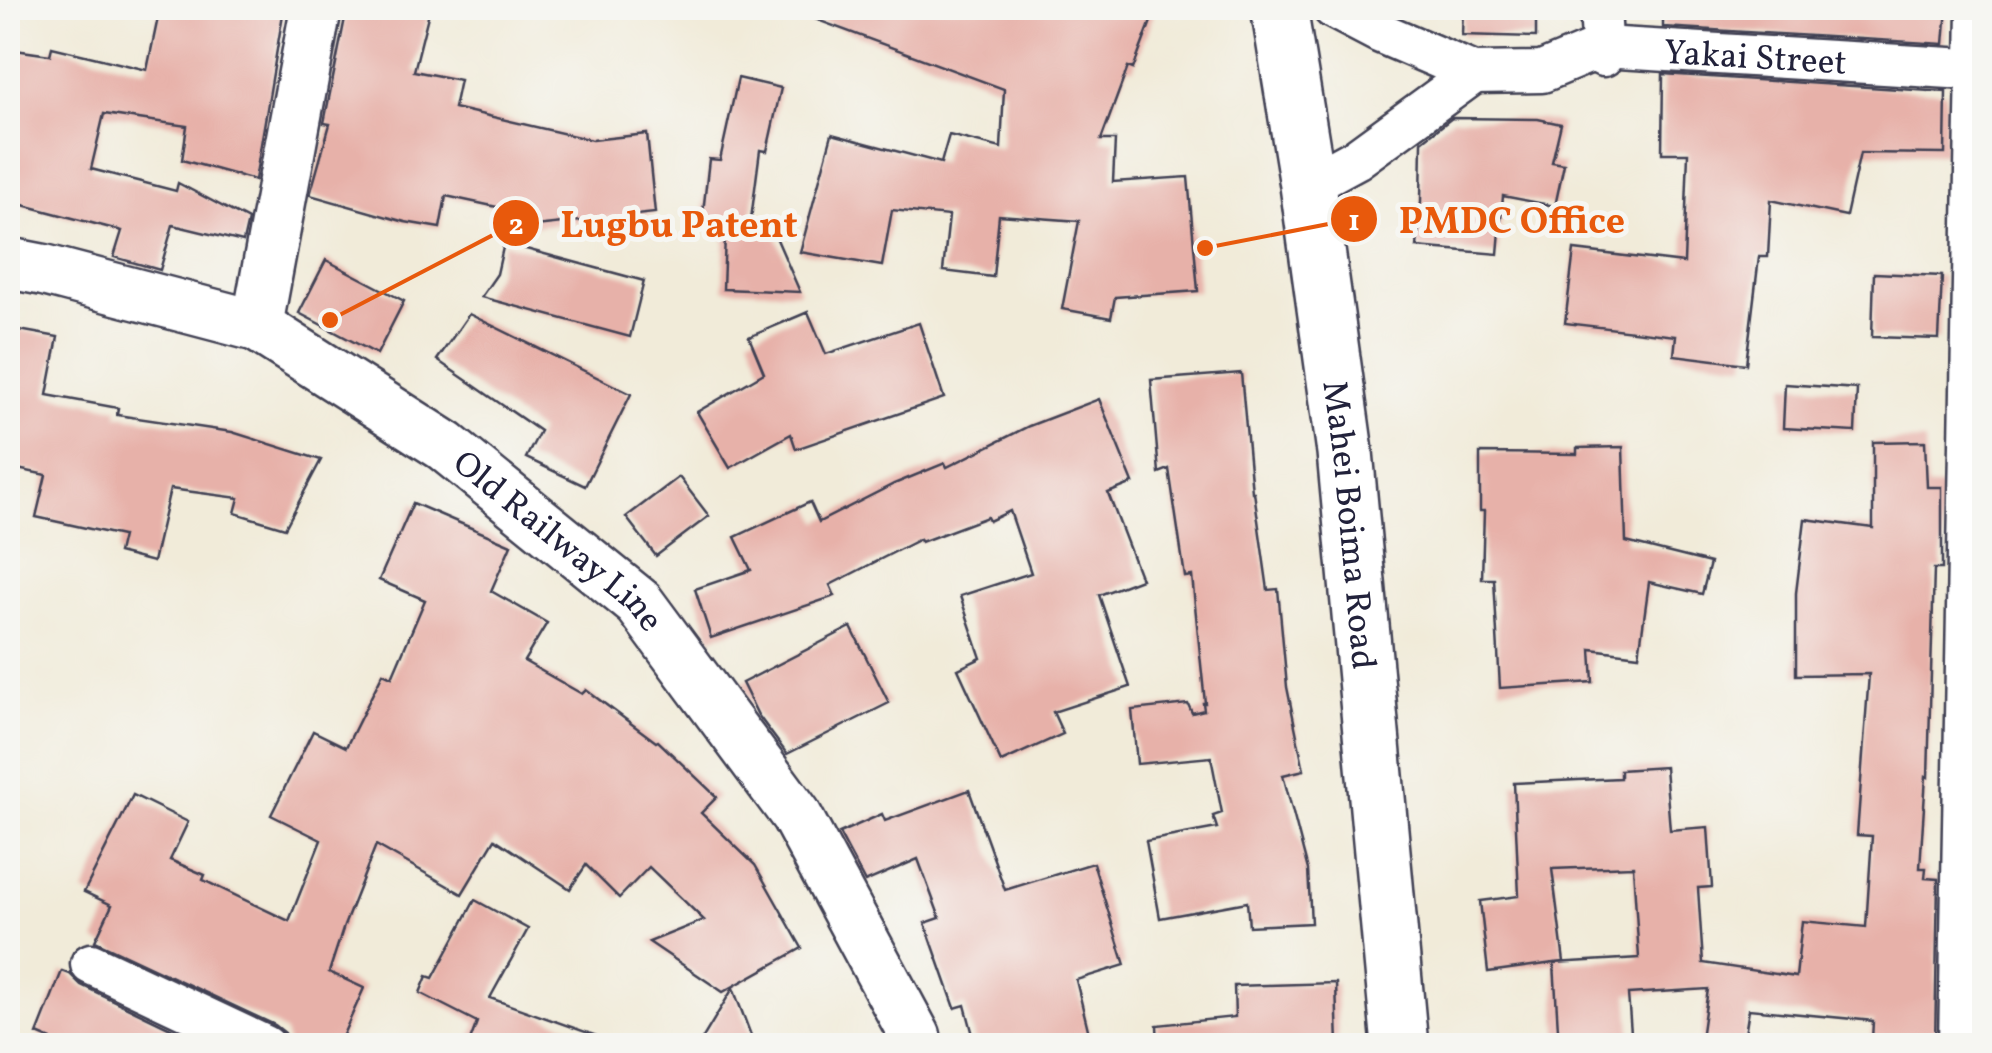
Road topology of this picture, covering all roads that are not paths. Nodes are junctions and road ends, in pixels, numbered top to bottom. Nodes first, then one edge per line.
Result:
1 (316, 8) edge
2 (1280, 8) edge
3 (1334, 8) edge
4 (1600, 8) edge
5 (1978, 8) edge
6 (1602, 52) junction
7 (1981, 70) edge
8 (1474, 73) junction
9 (1308, 185) junction
10 (8, 263) edge
11 (258, 326) junction
12 (91, 964) dead end
13 (265, 1046) edge
14 (917, 1046) edge
15 (1400, 1046) edge
16 (1959, 1046) edge

1 - 11 street
2 - 9 main road, Mahei Boima Road
3 - 8 street, Yakai Street
4 - 6 street
5 - 7 street
6 - 7 street, Yakai Street
6 - 8 street, Yakai Street
7 - 16 street
8 - 9 street
9 - 15 main road, Mahei Boima Road
10 - 11 street, Old Railway Line
11 - 14 street, Old Railway Line
12 - 13 street

